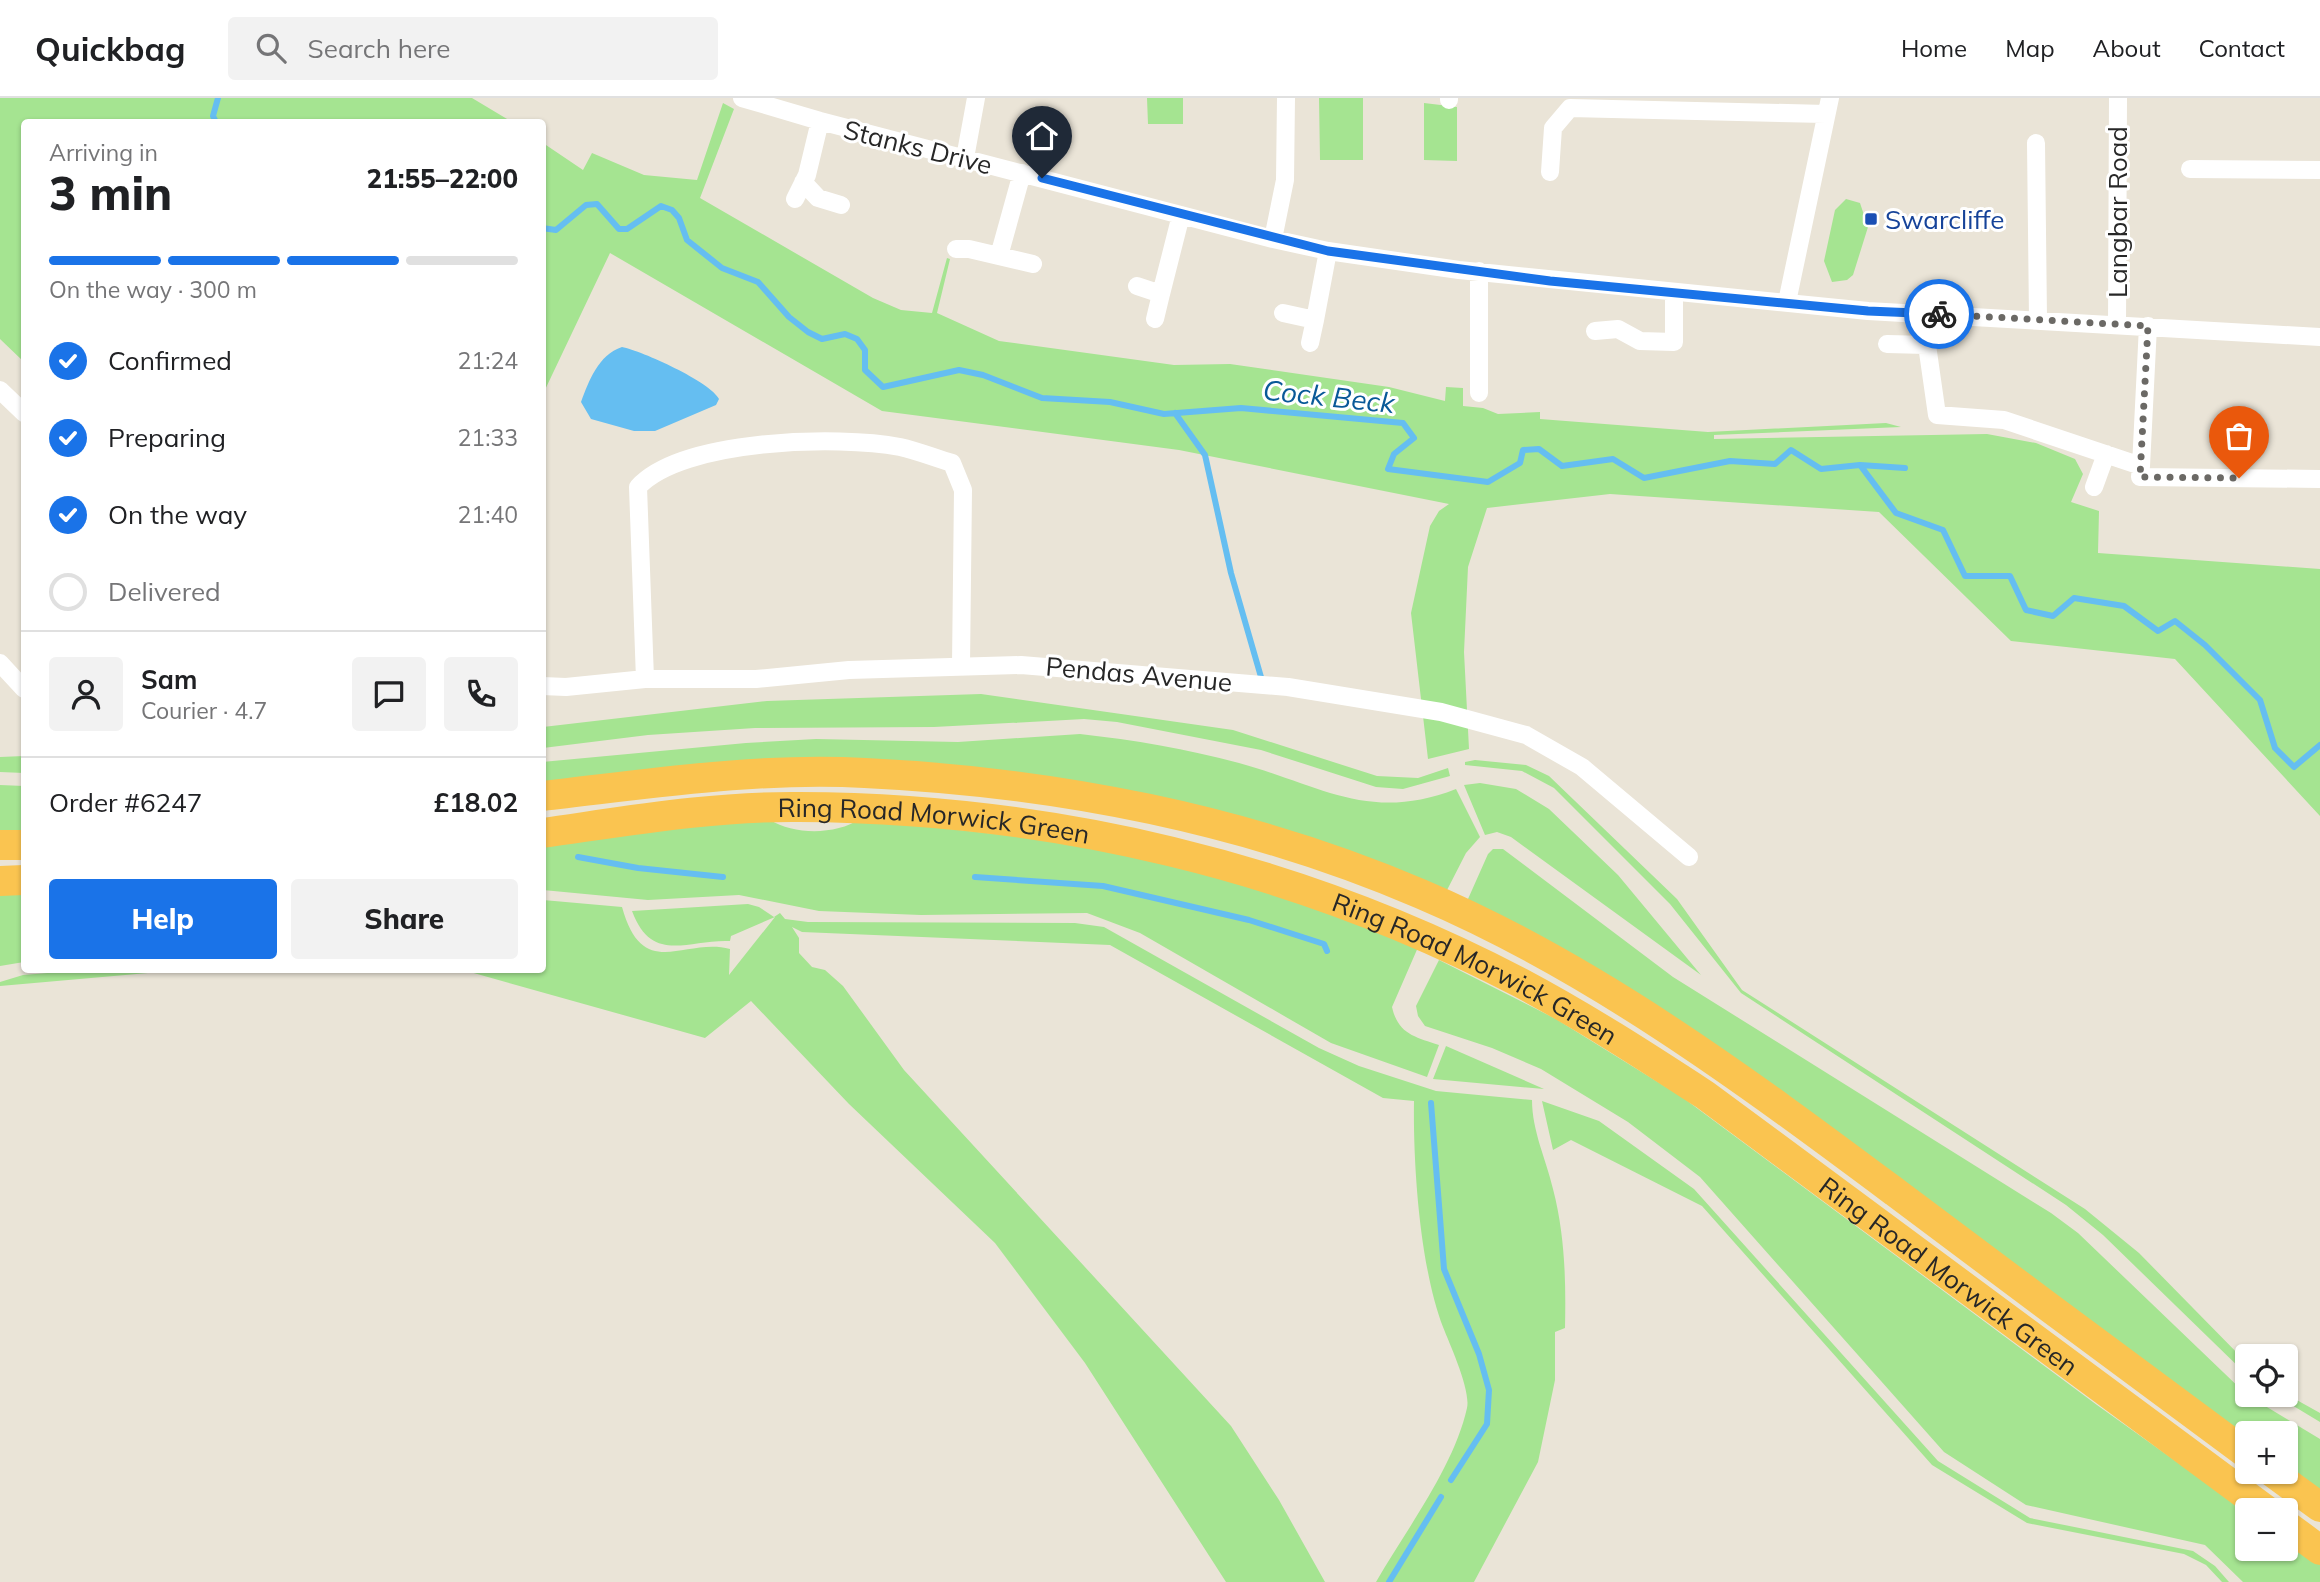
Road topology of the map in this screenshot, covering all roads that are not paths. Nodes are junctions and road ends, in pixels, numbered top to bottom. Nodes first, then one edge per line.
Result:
1 (742, 98) edge
2 (976, 98) edge
3 (1286, 98) edge
4 (2118, 98) edge
5 (1682, 104) edge
6 (1828, 106) edge
7 (820, 121) junction
8 (2036, 143) dead end
9 (965, 158) junction
10 (2190, 169) dead end
11 (2320, 170) edge
12 (1550, 172) dead end
13 (1023, 173) junction
14 (803, 182) junction
15 (795, 199) dead end
16 (841, 205) dead end
17 (1181, 215) junction
18 (1273, 239) junction
19 (956, 249) dead end
20 (1328, 251) junction
21 (999, 256) junction
22 (1033, 264) dead end
23 (1479, 271) junction
24 (1137, 286) dead end
25 (1674, 293) junction
26 (1161, 294) junction
27 (1787, 302) junction
28 (1283, 313) dead end
29 (1155, 319) dead end
30 (2038, 319) junction
31 (1315, 320) junction
32 (2117, 325) junction
33 (2148, 326) junction
34 (1595, 331) dead end
35 (2320, 337) edge
36 (1310, 343) dead end
37 (1887, 344) dead end
38 (0, 390) edge
39 (1479, 393) dead end
40 (21, 410) edge
41 (2106, 454) junction
42 (2141, 466) junction
43 (2320, 479) edge
44 (2094, 487) dead end
45 (0, 663) edge
46 (961, 665) junction
47 (645, 679) junction
48 (21, 685) edge
49 (546, 686) edge
50 (546, 796) edge
51 (546, 832) edge
52 (0, 845) edge
53 (21, 845) edge
54 (1689, 858) dead end
55 (21, 880) edge
56 (0, 881) edge
57 (2235, 1445) edge
58 (2288, 1484) edge
59 (2250, 1498) edge
60 (2320, 1507) edge
61 (2298, 1534) edge
62 (2320, 1550) edge

1 - 7 street, Stanks Drive
2 - 9 street
3 - 18 street
4 - 32 street, Langbar Road
5 - 6 street
5 - 12 street
6 - 27 street
7 - 9 street, Stanks Drive
7 - 14 street
8 - 30 street
9 - 13 street, Stanks Drive
10 - 11 street
13 - 17 street, Stanks Drive
13 - 21 street
14 - 15 street
14 - 16 street
17 - 18 street, Stanks Drive
17 - 26 street
18 - 20 street, Stanks Drive
19 - 21 street
20 - 23 street, Stanks Drive
20 - 31 street
21 - 22 street
23 - 25 street, Stanks Drive
23 - 39 street
24 - 26 street
25 - 27 street, Stanks Drive
25 - 34 street
26 - 29 street
27 - 30 street, Stanks Drive
28 - 31 street
30 - 32 street, Stanks Drive
31 - 36 street
32 - 33 street, Stanks Drive
33 - 35 street, Stanks Drive
33 - 42 street
37 - 41 street
38 - 40 street
41 - 42 street
41 - 44 street
42 - 43 street
45 - 48 street
46 - 47 street, Pendas Avenue
46 - 47 street
46 - 54 street, Pendas Avenue
47 - 49 street, Pendas Avenue
50 - 57 highway, Ring Road Morwick Green
51 - 59 highway, Ring Road Morwick Green
52 - 53 highway
55 - 56 highway
58 - 60 highway
61 - 62 highway

